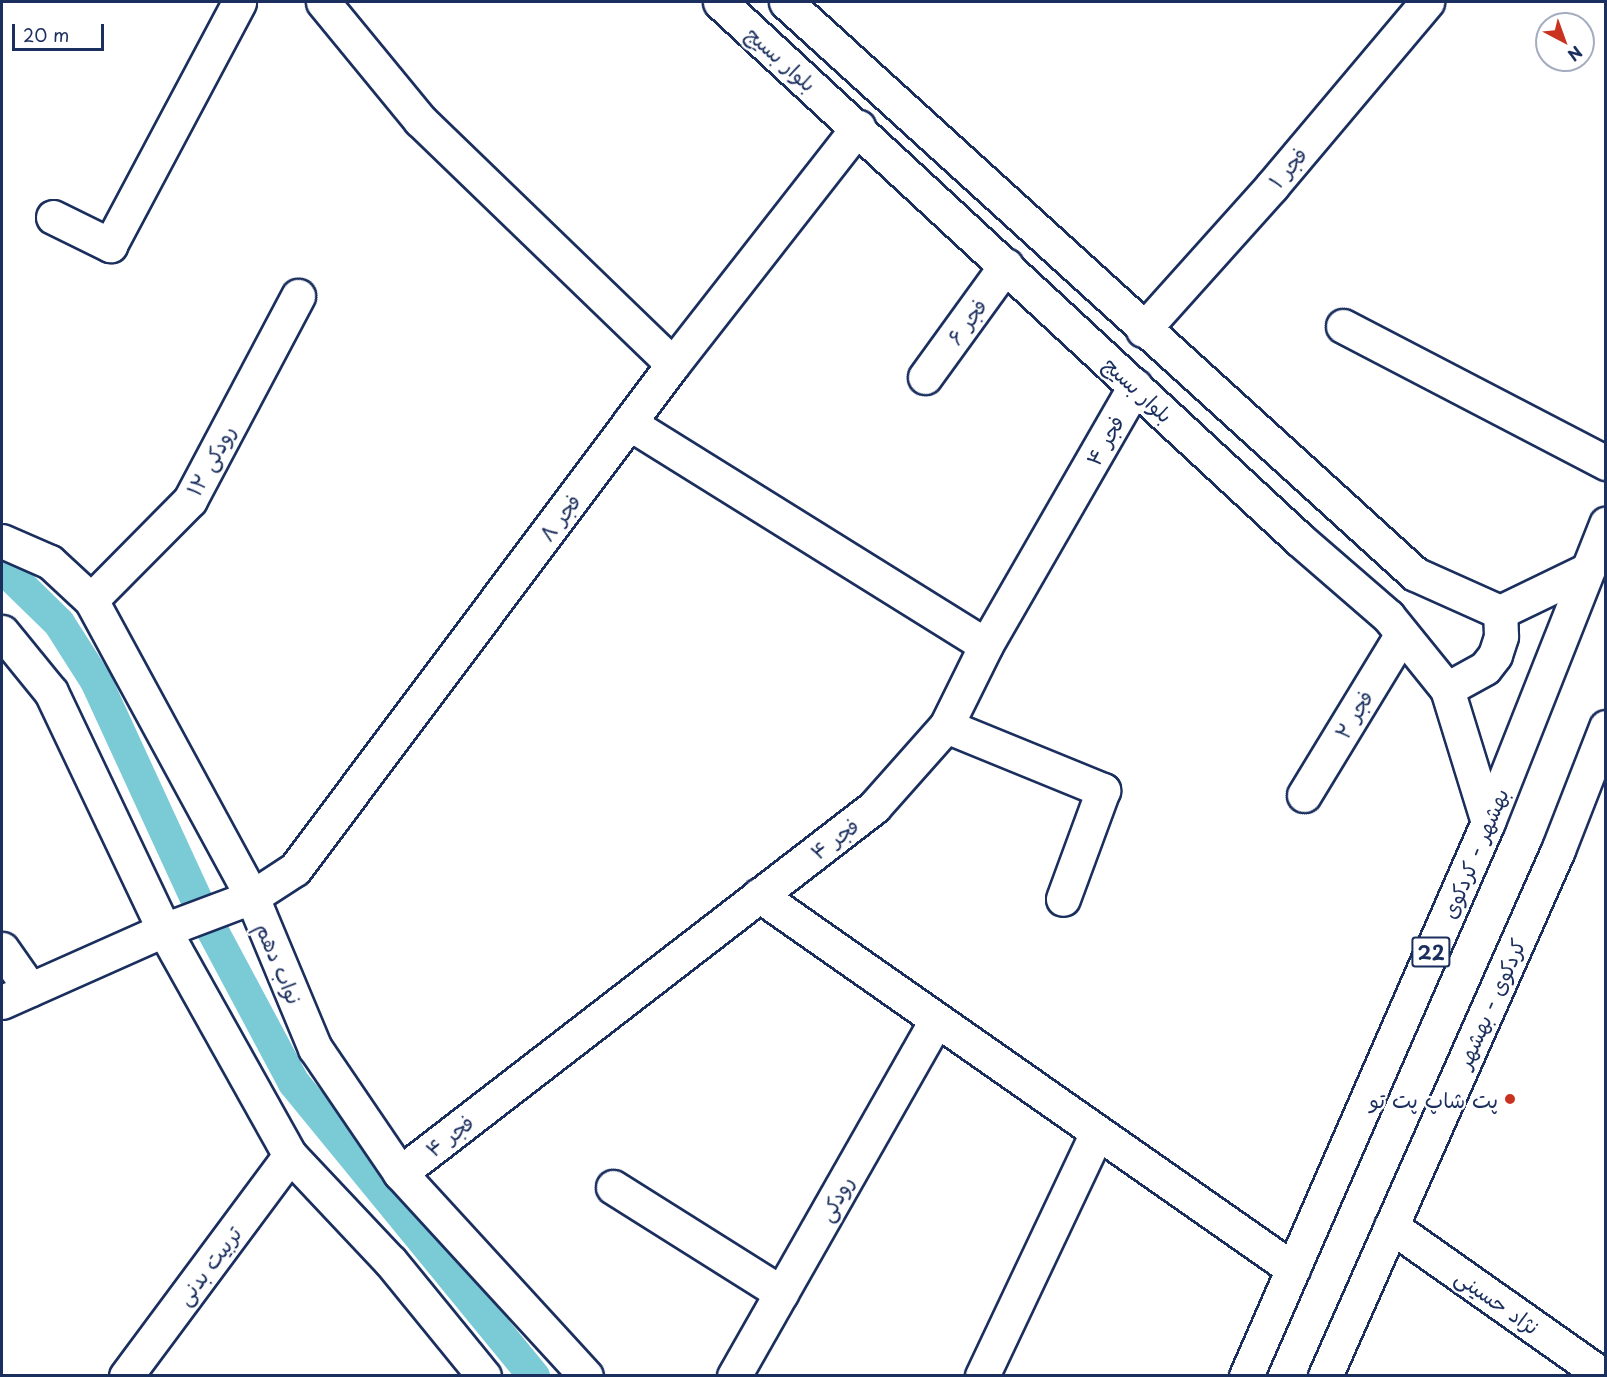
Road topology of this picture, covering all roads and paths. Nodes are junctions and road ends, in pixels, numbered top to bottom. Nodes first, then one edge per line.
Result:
1 (239, 2) edge
2 (323, 2) edge
3 (720, 2) edge
4 (786, 2) edge
5 (1427, 2) edge
6 (858, 127) junction
7 (53, 217) dead end
8 (1006, 265) junction
9 (298, 296) dead end
10 (1343, 326) dead end
11 (1143, 330) junction
12 (673, 364) junction
13 (926, 377) dead end
14 (1135, 386) junction
15 (629, 423) junction
16 (1605, 463) edge
17 (1605, 524) edge
18 (2, 542) edge
19 (1587, 570) junction
20 (91, 600) junction
21 (1500, 612) junction
22 (2, 633) edge
23 (1402, 634) junction
24 (986, 645) junction
25 (1447, 689) junction
26 (946, 726) junction
27 (1605, 728) edge
28 (1305, 795) dead end
29 (1488, 822) junction
30 (759, 895) junction
31 (252, 897) junction
32 (1063, 899) dead end
33 (164, 930) junction
34 (2, 949) edge
35 (16, 995) edge
36 (936, 1020) junction
37 (1097, 1133) junction
38 (290, 1155) junction
39 (400, 1173) junction
40 (613, 1187) dead end
41 (1391, 1226) junction
42 (1293, 1269) junction
43 (781, 1293) junction
44 (126, 1376) edge
45 (484, 1376) edge
46 (586, 1376) edge
47 (734, 1376) edge
48 (982, 1376) edge
49 (1246, 1376) edge
50 (1325, 1376) edge
51 (1604, 1376) edge

1 - 7 main road
2 - 12 main road
3 - 6 main road, بلوار بسیج
4 - 11 main road, بلوار بسیج
5 - 11 main road, فجر ۱
6 - 8 main road, بلوار بسیج
6 - 12 main road, فجر ۸
8 - 13 main road, فجر ۶
8 - 14 main road, بلوار بسیج
9 - 20 main road, رودکی ۱۲
10 - 16 main road
11 - 21 main road, بلوار بسیج
12 - 15 main road, فجر ۸
14 - 23 main road, بلوار بسیج
14 - 24 main road, فجر ۴
15 - 24 main road
15 - 31 main road, فجر ۸
17 - 19 main road, بهشهر - کردکوی / 22
18 - 20 main road, نواب دهم
19 - 21 main road
19 - 29 main road, بهشهر - کردکوی / 22
20 - 31 main road, نواب دهم
21 - 25 main road
22 - 33 main road
23 - 25 main road, بلوار بسیج
23 - 28 main road, فجر ۲
24 - 26 main road, فجر ۴
25 - 29 main road, بلوار بسیج
26 - 30 main road, فجر ۴
26 - 32 main road
27 - 41 main road, کردکوی - بهشهر
29 - 42 main road, بهشهر - کردکوی / 22
30 - 36 main road
30 - 39 main road, فجر ۴
31 - 33 main road, فجر ۸
31 - 39 main road, نواب دهم
33 - 35 main road, فجر ۸
33 - 38 main road
34 - 35 main road
36 - 37 main road
36 - 43 main road, رودکی
37 - 42 main road
37 - 48 main road
38 - 44 main road, تربیت بدنی
38 - 45 main road
39 - 46 main road, نواب دهم
40 - 43 main road
41 - 50 main road, کردکوی - بهشهر
41 - 51 main road, نژاد حسینی
42 - 49 main road, بهشهر - کردکوی / 22
43 - 47 main road, رودکی

